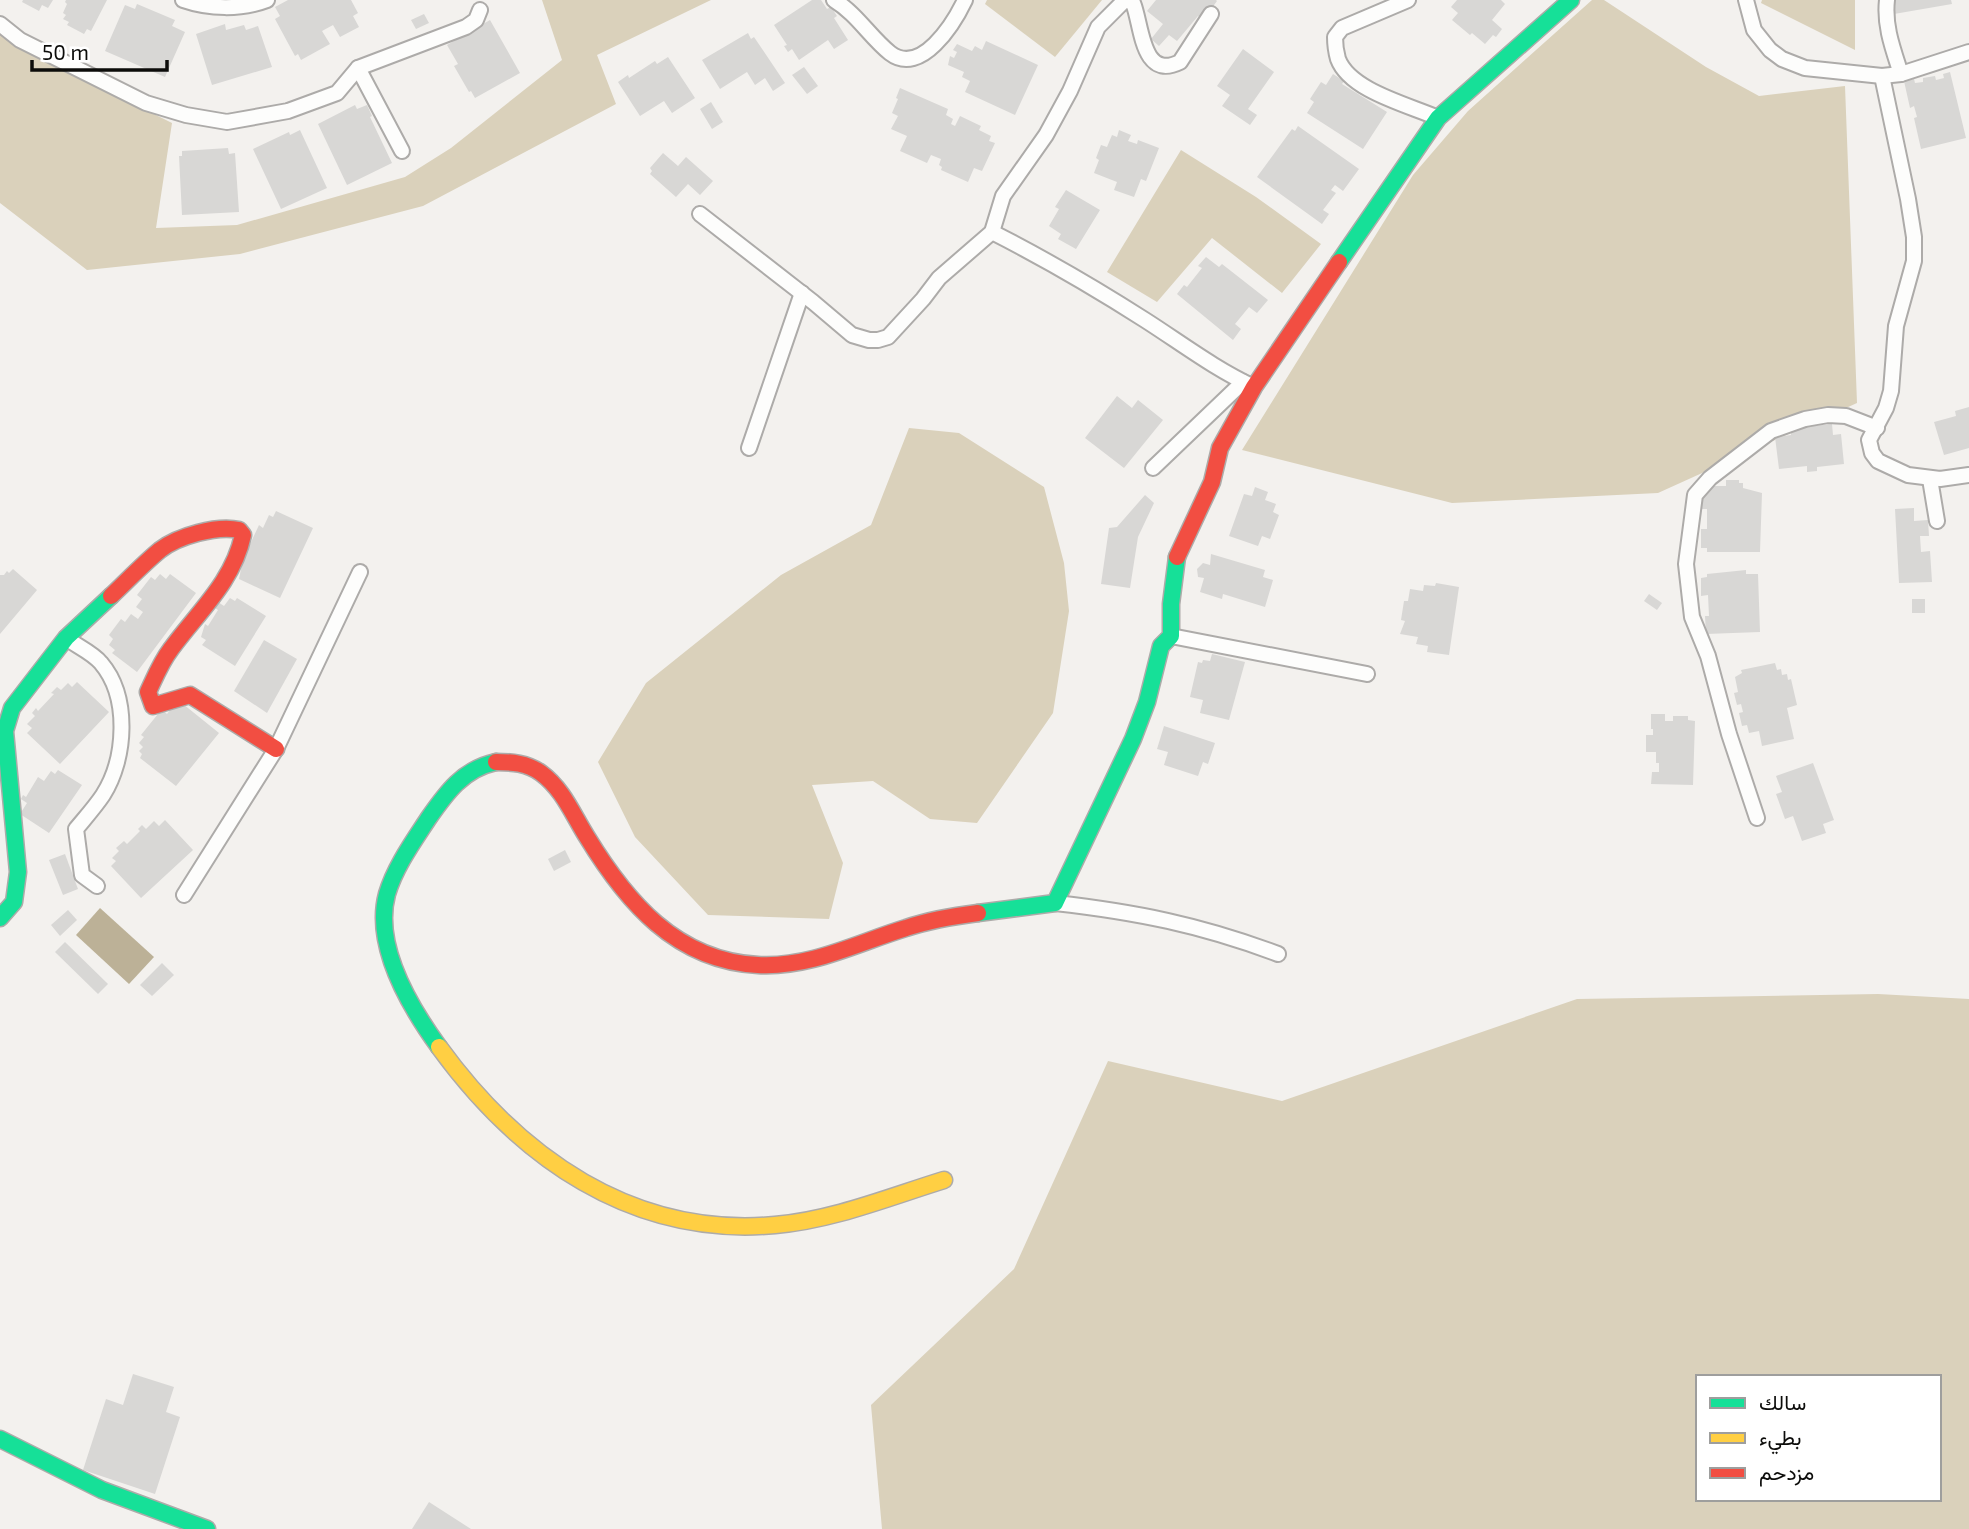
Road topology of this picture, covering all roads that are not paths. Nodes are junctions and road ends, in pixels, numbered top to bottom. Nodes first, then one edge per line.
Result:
1 (183, 0) edge
2 (267, 0) edge
3 (834, 0) edge
4 (965, 0) edge
5 (1408, 0) edge
6 (1571, 0) edge
7 (1746, 0) edge
8 (1887, 0) edge
9 (480, 10) dead end
10 (1211, 14) dead end
11 (0, 24) edge
12 (1969, 52) edge
13 (358, 68) junction
14 (1901, 74) junction
15 (1882, 76) junction
16 (1438, 117) junction
17 (402, 151) dead end
18 (700, 214) dead end
19 (992, 232) junction
20 (802, 293) junction
21 (1248, 385) junction
22 (1877, 428) junction
23 (749, 448) dead end
24 (1153, 468) dead end
25 (1969, 475) edge
26 (1930, 479) junction
27 (1937, 521) dead end
28 (360, 572) dead end
29 (1171, 636) junction
30 (66, 638) junction
31 (1367, 674) dead end
32 (276, 749) junction
33 (1757, 818) dead end
34 (97, 886) dead end
35 (184, 895) dead end
36 (1055, 903) junction
37 (0, 918) edge
38 (1278, 954) dead end
39 (944, 1180) dead end
40 (0, 1439) edge
41 (207, 1529) edge

1 - 2 street
3 - 4 street
5 - 16 street
6 - 16 street
7 - 15 street
8 - 14 street
9 - 13 street
10 - 19 street
11 - 13 street
12 - 14 street
13 - 17 street
14 - 15 street
15 - 22 street
16 - 21 street
18 - 20 street
19 - 20 street
19 - 21 street
20 - 23 street
21 - 24 street
21 - 29 street
22 - 26 street
22 - 33 street
25 - 26 street
26 - 27 street
28 - 32 street
29 - 31 street
29 - 36 street
30 - 32 street
30 - 34 street
30 - 37 street
32 - 35 street
36 - 38 street
36 - 39 street
40 - 41 street

